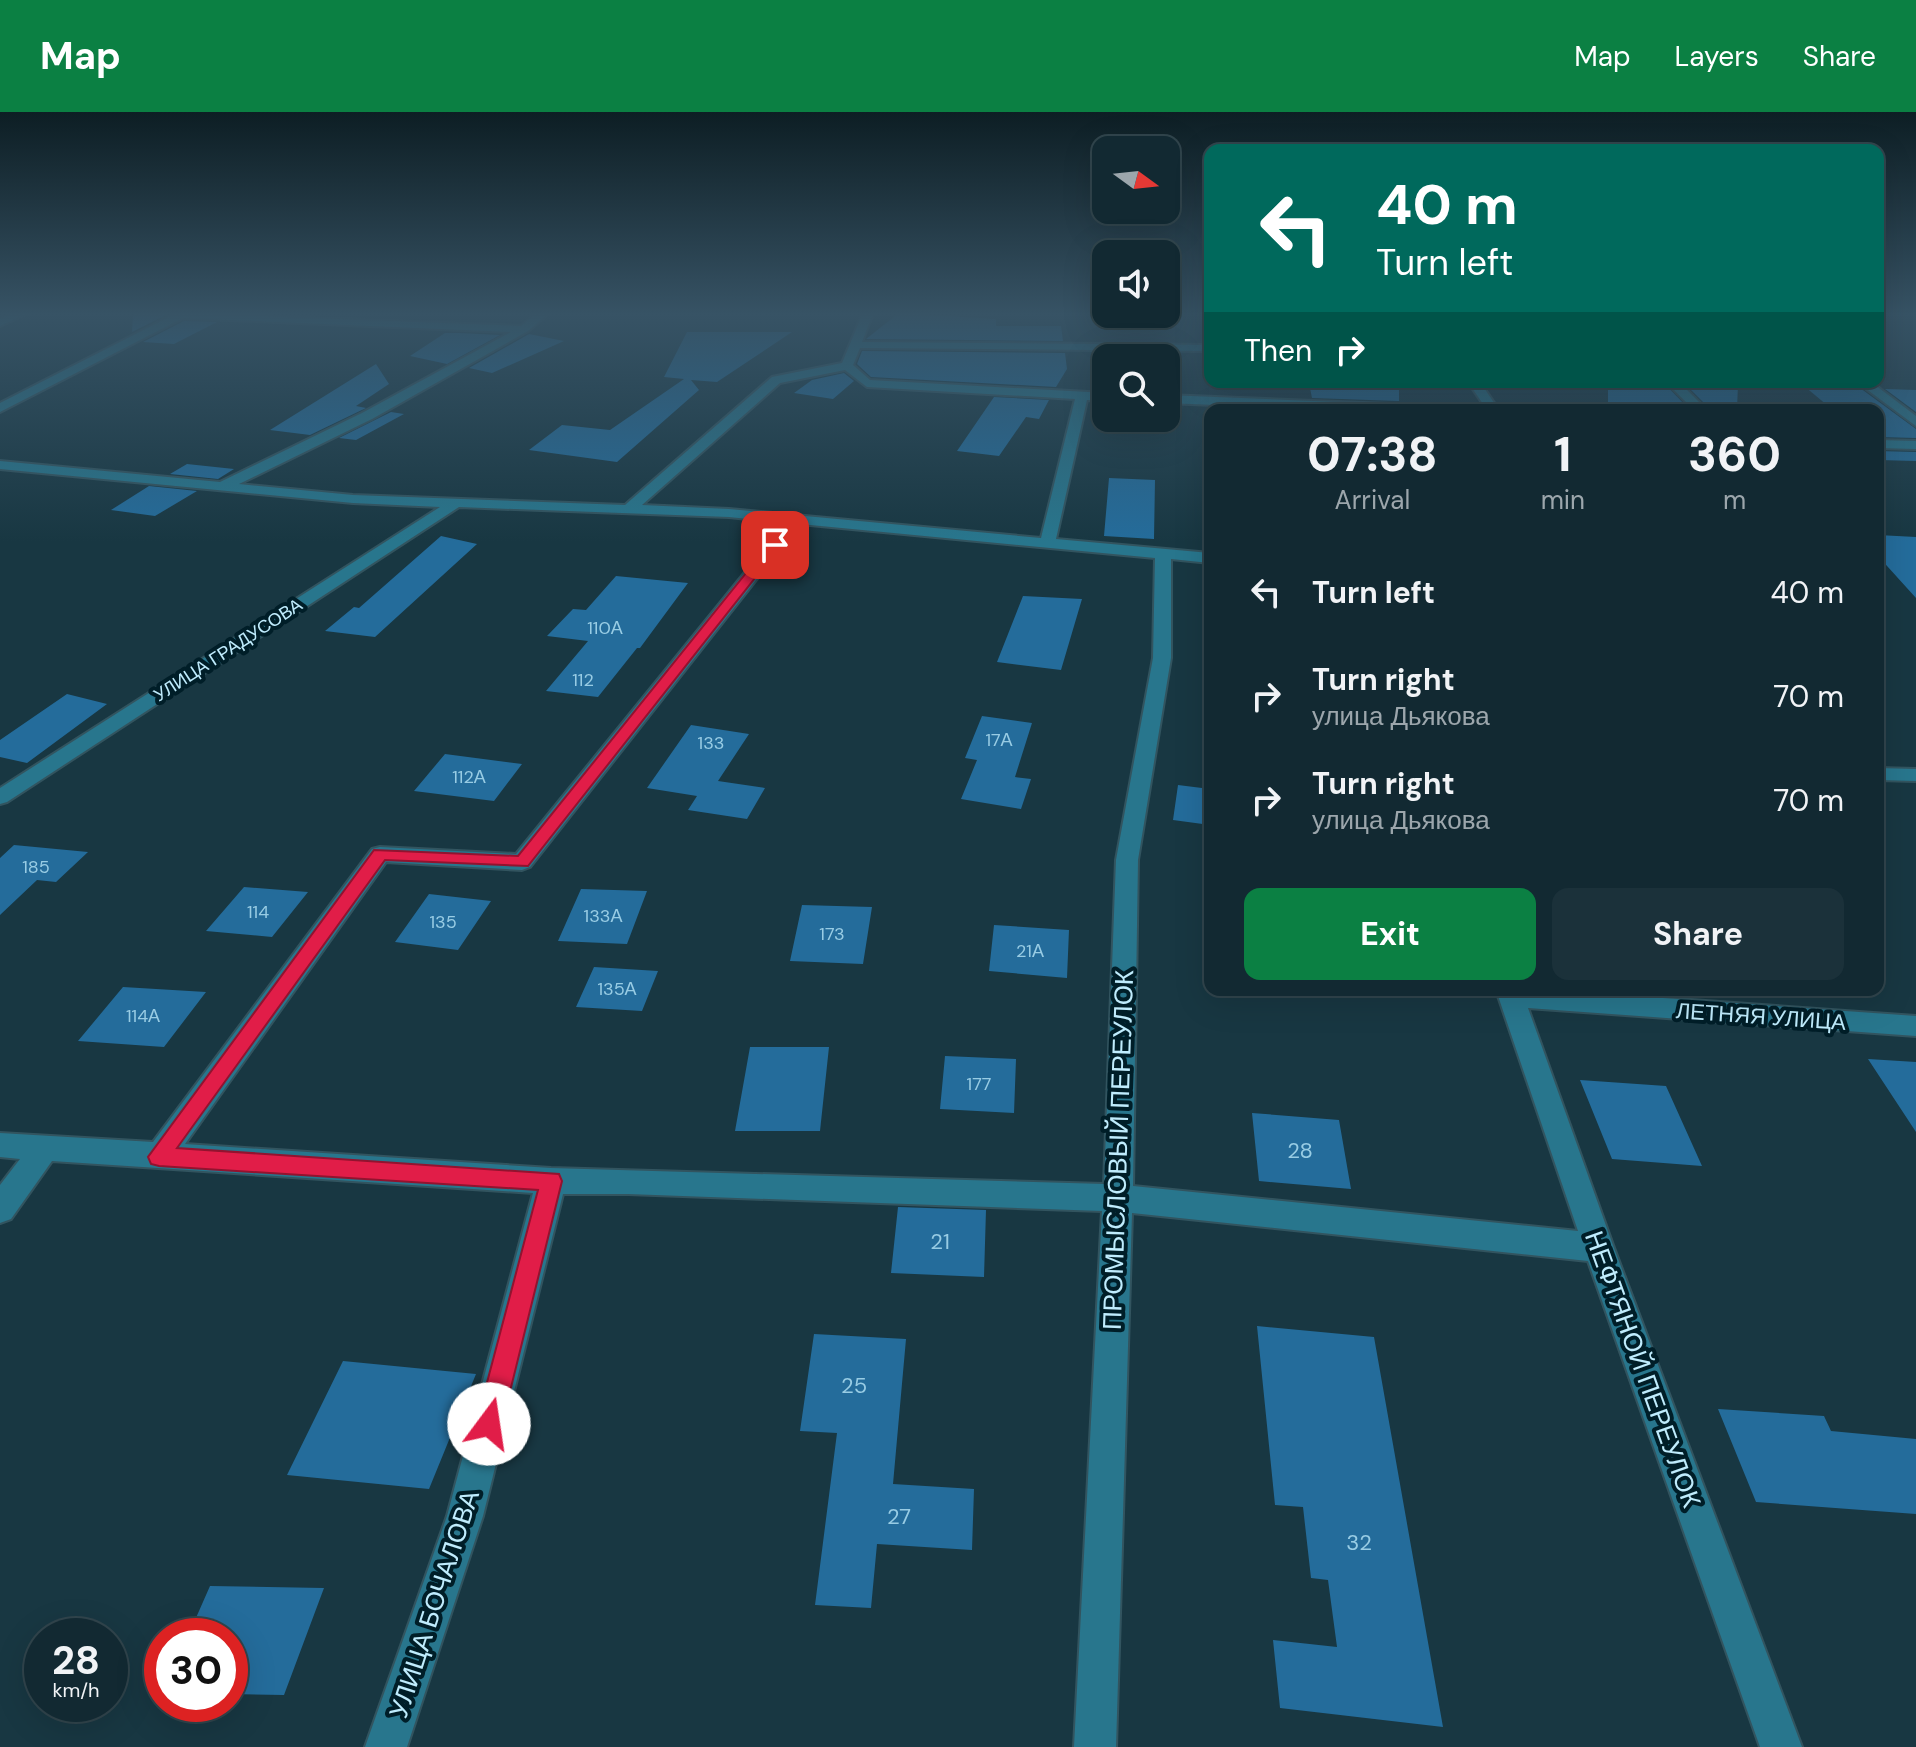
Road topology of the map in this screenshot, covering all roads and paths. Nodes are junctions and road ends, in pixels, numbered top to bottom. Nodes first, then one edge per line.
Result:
1 (36, 389) edge
2 (415, 389) edge
3 (765, 389) edge
4 (938, 389) edge
5 (1680, 389) edge
6 (1873, 389) edge
7 (1082, 396) junction
8 (1092, 396) edge
9 (1180, 399) edge
10 (1290, 402) edge
11 (1327, 404) edge
12 (1695, 404) edge
13 (0, 408) edge
14 (1916, 422) edge
15 (1884, 444) edge
16 (1916, 445) edge
17 (0, 465) edge
18 (220, 488) junction
19 (456, 503) junction
20 (631, 507) junction
21 (795, 520) junction
22 (1048, 542) junction
23 (1163, 555) junction
24 (1204, 558) edge
25 (1884, 774) edge
26 (1916, 775) edge
27 (0, 797) edge
28 (1511, 996) edge
29 (1535, 996) edge
30 (1916, 1026) edge
31 (0, 1145) edge
32 (44, 1149) junction
33 (159, 1157) junction
34 (551, 1181) junction
35 (1118, 1198) junction
36 (0, 1209) edge
37 (1599, 1248) junction
38 (386, 1747) edge
39 (1095, 1747) edge
40 (1781, 1747) edge

1 - 13 street
2 - 18 street
3 - 20 street
4 - 7 street
5 - 12 street
6 - 14 street
7 - 8 street
7 - 22 street
9 - 10 street
10 - 11 street
15 - 16 street
17 - 18 street
18 - 19 street
19 - 20 street
19 - 27 street, УЛИЦА ГРАДУСОВА
20 - 21 street
21 - 22 street
21 - 33 street
22 - 23 street
23 - 24 street
23 - 35 street, ПРОМЫСЛОВЫЙ ПЕРЕУЛОК
25 - 26 street
28 - 37 street, НЕФТЯНОЙ ПЕРЕУЛОК
29 - 30 street, ЛЕТНЯЯ УЛИЦА
31 - 32 street
32 - 33 street
32 - 36 street
33 - 34 street
34 - 35 street
34 - 38 street, УЛИЦА БОЧАЛОВА
35 - 37 street
35 - 39 street, ПРОМЫСЛОВЫЙ ПЕРЕУЛОК
37 - 40 street, НЕФТЯНОЙ ПЕРЕУЛОК

